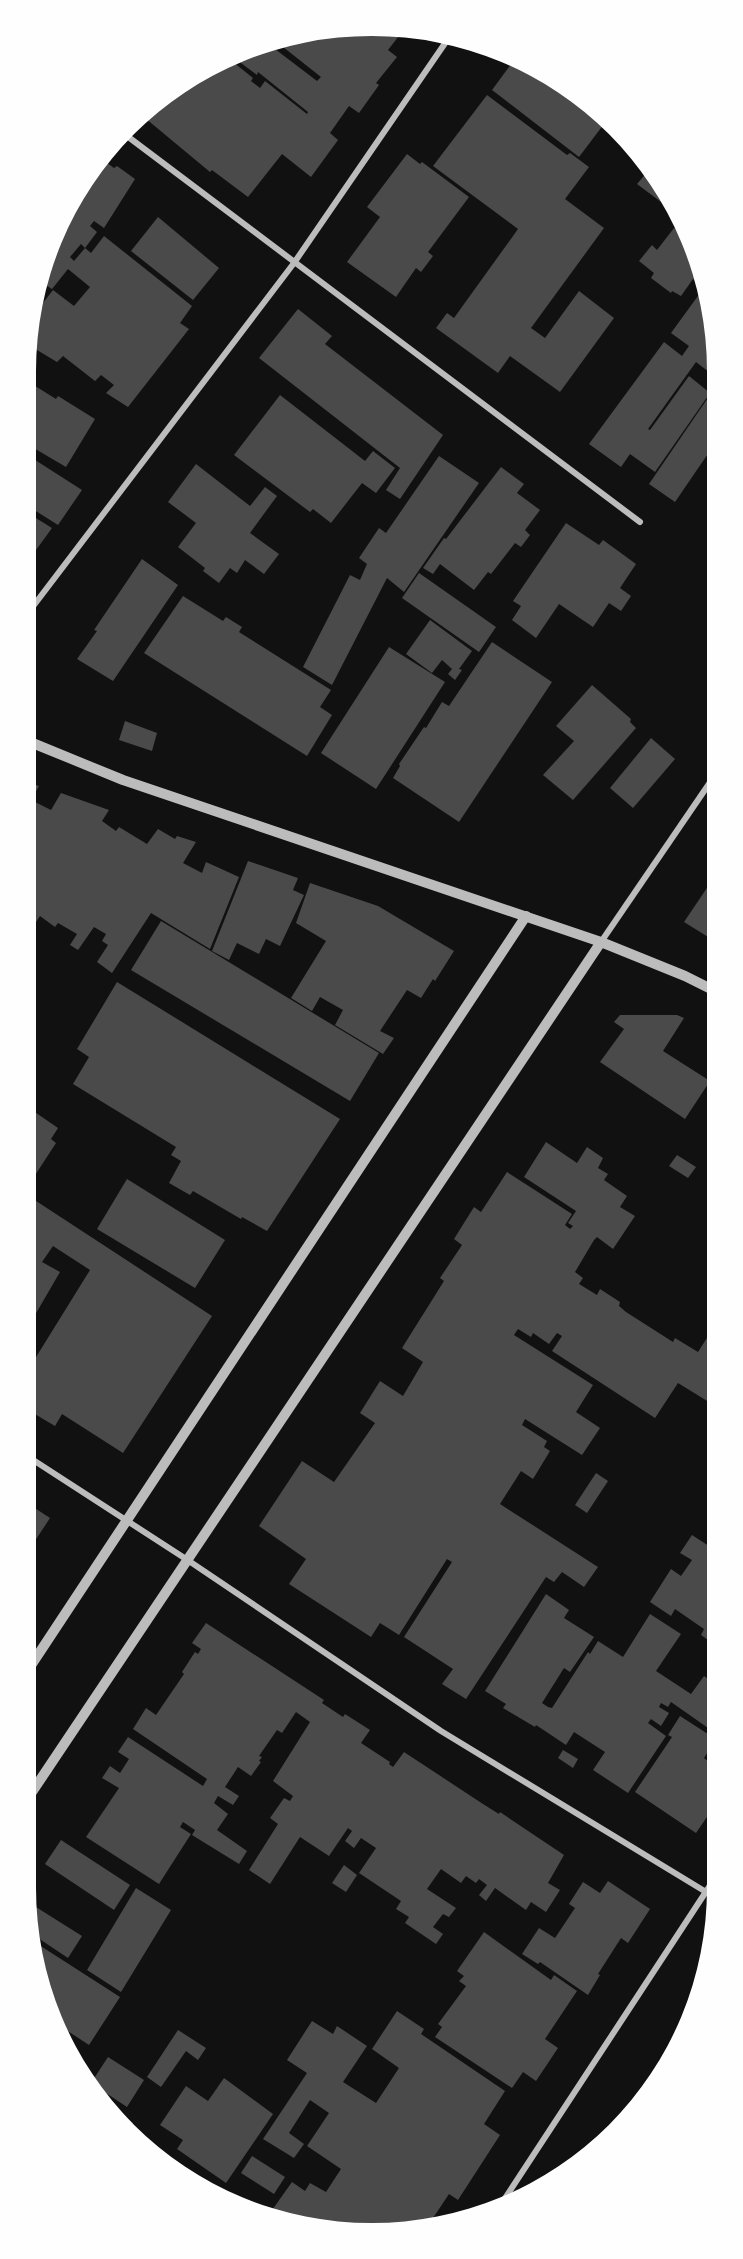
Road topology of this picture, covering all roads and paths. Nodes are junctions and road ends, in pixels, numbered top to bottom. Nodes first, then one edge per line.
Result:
1 (445, 44) edge
2 (130, 138) edge
3 (294, 263) junction
4 (640, 522) dead end
5 (36, 602) edge
6 (36, 744) edge
7 (707, 787) edge
8 (526, 916) junction
9 (601, 942) junction
10 (707, 987) edge
11 (36, 1462) edge
12 (126, 1520) junction
13 (186, 1559) junction
14 (36, 1658) edge
15 (36, 1786) edge
16 (707, 1892) edge
17 (707, 1895) edge
18 (509, 2193) edge

1 - 3 street
2 - 3 street
3 - 4 street
3 - 5 street
6 - 8 street
7 - 9 street
8 - 9 street
8 - 12 street
9 - 10 street
9 - 13 street
11 - 12 street
12 - 13 street
12 - 14 street
13 - 15 street
13 - 16 street
17 - 18 street

